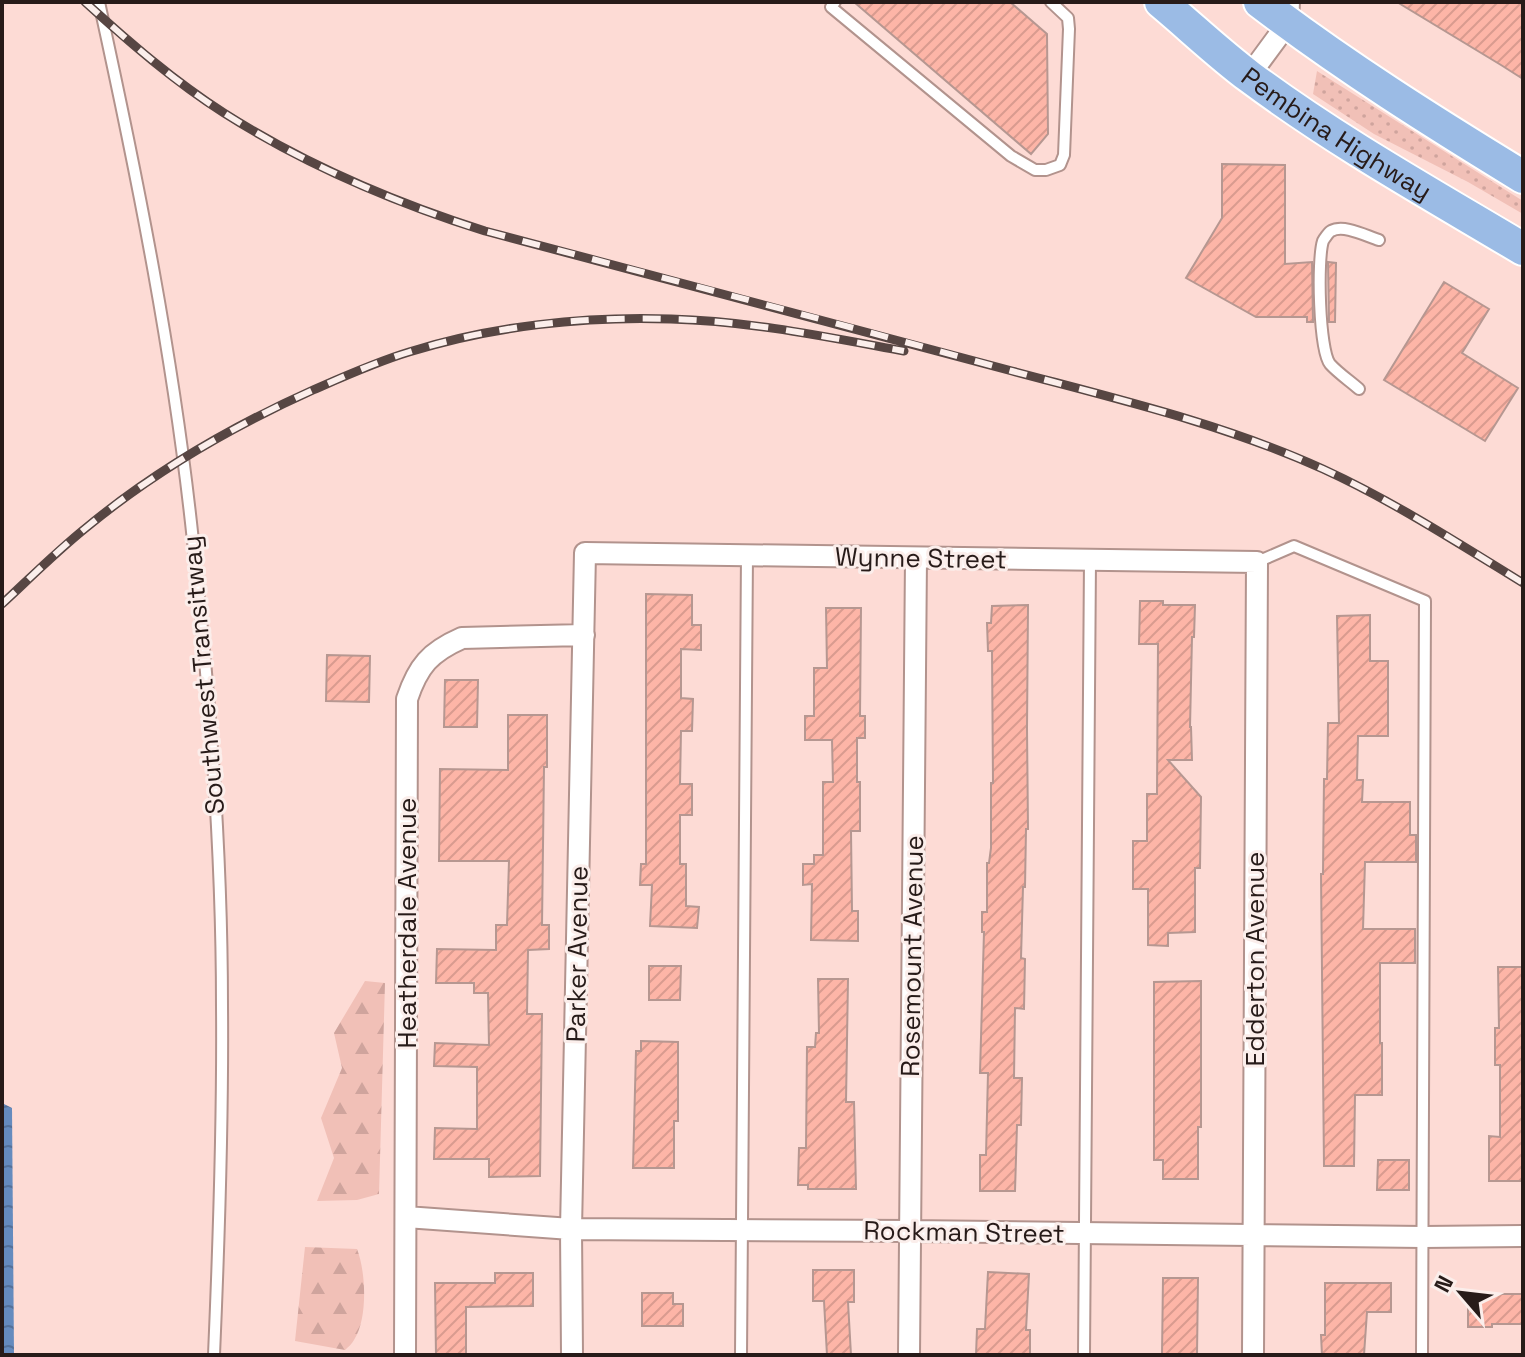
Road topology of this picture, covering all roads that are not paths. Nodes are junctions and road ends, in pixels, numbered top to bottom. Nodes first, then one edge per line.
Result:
1 (99, 2) edge
2 (835, 2) edge
3 (1051, 2) edge
4 (1161, 2) edge
5 (1260, 2) edge
6 (1289, 13) edge
7 (1249, 76) junction
8 (1523, 177) edge
9 (1379, 240) dead end
10 (1523, 249) edge
11 (1359, 389) dead end
12 (585, 553) joint
13 (747, 554) junction
14 (916, 558) junction
15 (1090, 560) junction
16 (1257, 562) junction
17 (584, 635) junction
18 (406, 1217) junction
19 (571, 1229) junction
20 (741, 1230) junction
21 (910, 1231) junction
22 (1085, 1233) junction
23 (1254, 1235) junction
24 (1523, 1236) edge
25 (1423, 1237) junction
26 (214, 1355) edge
27 (405, 1355) edge
28 (572, 1355) edge
29 (741, 1355) edge
30 (909, 1355) edge
31 (1084, 1355) edge
32 (1253, 1355) edge
33 (1422, 1355) edge

1 - 26 lane, Southwest Transitway
2 - 3 lane
4 - 7 main road, Pembina Highway
5 - 6 main road
6 - 7 street
6 - 8 main road
7 - 10 main road, Pembina Highway
9 - 11 lane
12 - 13 street, Wynne Street
12 - 17 street, Parker Avenue
13 - 14 street, Wynne Street
13 - 20 lane
14 - 15 street, Wynne Street
14 - 21 street, Rosemount Avenue
15 - 16 street, Wynne Street
15 - 22 lane
16 - 23 street, Edderton Avenue
16 - 25 lane
17 - 18 street, Heatherdale Avenue
17 - 19 street, Parker Avenue
18 - 19 street, Rockman Street
18 - 27 street, Heatherdale Avenue
19 - 20 street, Rockman Street
19 - 28 street, Parker Avenue
20 - 21 street, Rockman Street
20 - 29 lane
21 - 22 street, Rockman Street
21 - 30 street, Rosemount Avenue
22 - 23 street, Rockman Street
22 - 31 lane
23 - 25 street, Rockman Street
23 - 32 street, Edderton Avenue
24 - 25 street, Rockman Street
25 - 33 lane

